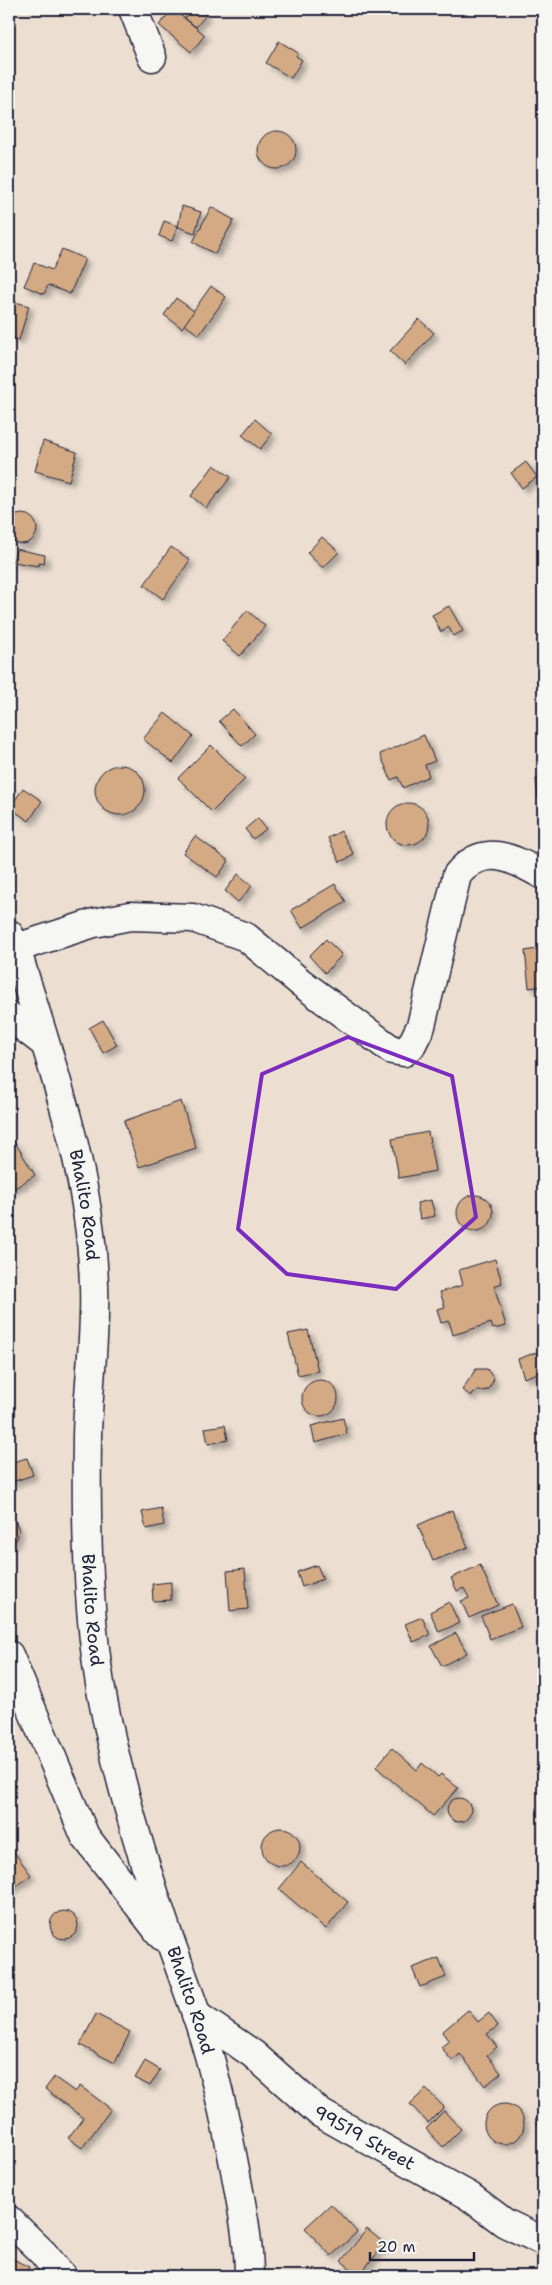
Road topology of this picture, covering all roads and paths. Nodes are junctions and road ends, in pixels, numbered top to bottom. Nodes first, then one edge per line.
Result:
1 (133, 9) edge
2 (152, 57) dead end
3 (543, 875) edge
4 (12, 941) edge
5 (9, 1016) edge
6 (44, 1043) junction
7 (9, 1655) edge
8 (173, 1950) junction
9 (196, 2015) junction
10 (9, 2220) edge
11 (543, 2241) edge
12 (62, 2276) edge
13 (249, 2276) edge

1 - 2 street
3 - 4 street
4 - 6 street, Bhalito Road
5 - 6 street
6 - 8 street, Bhalito Road
7 - 8 street
8 - 9 street, Bhalito Road
9 - 11 street, 99519 Street
9 - 13 street, Bhalito Road
10 - 12 street

